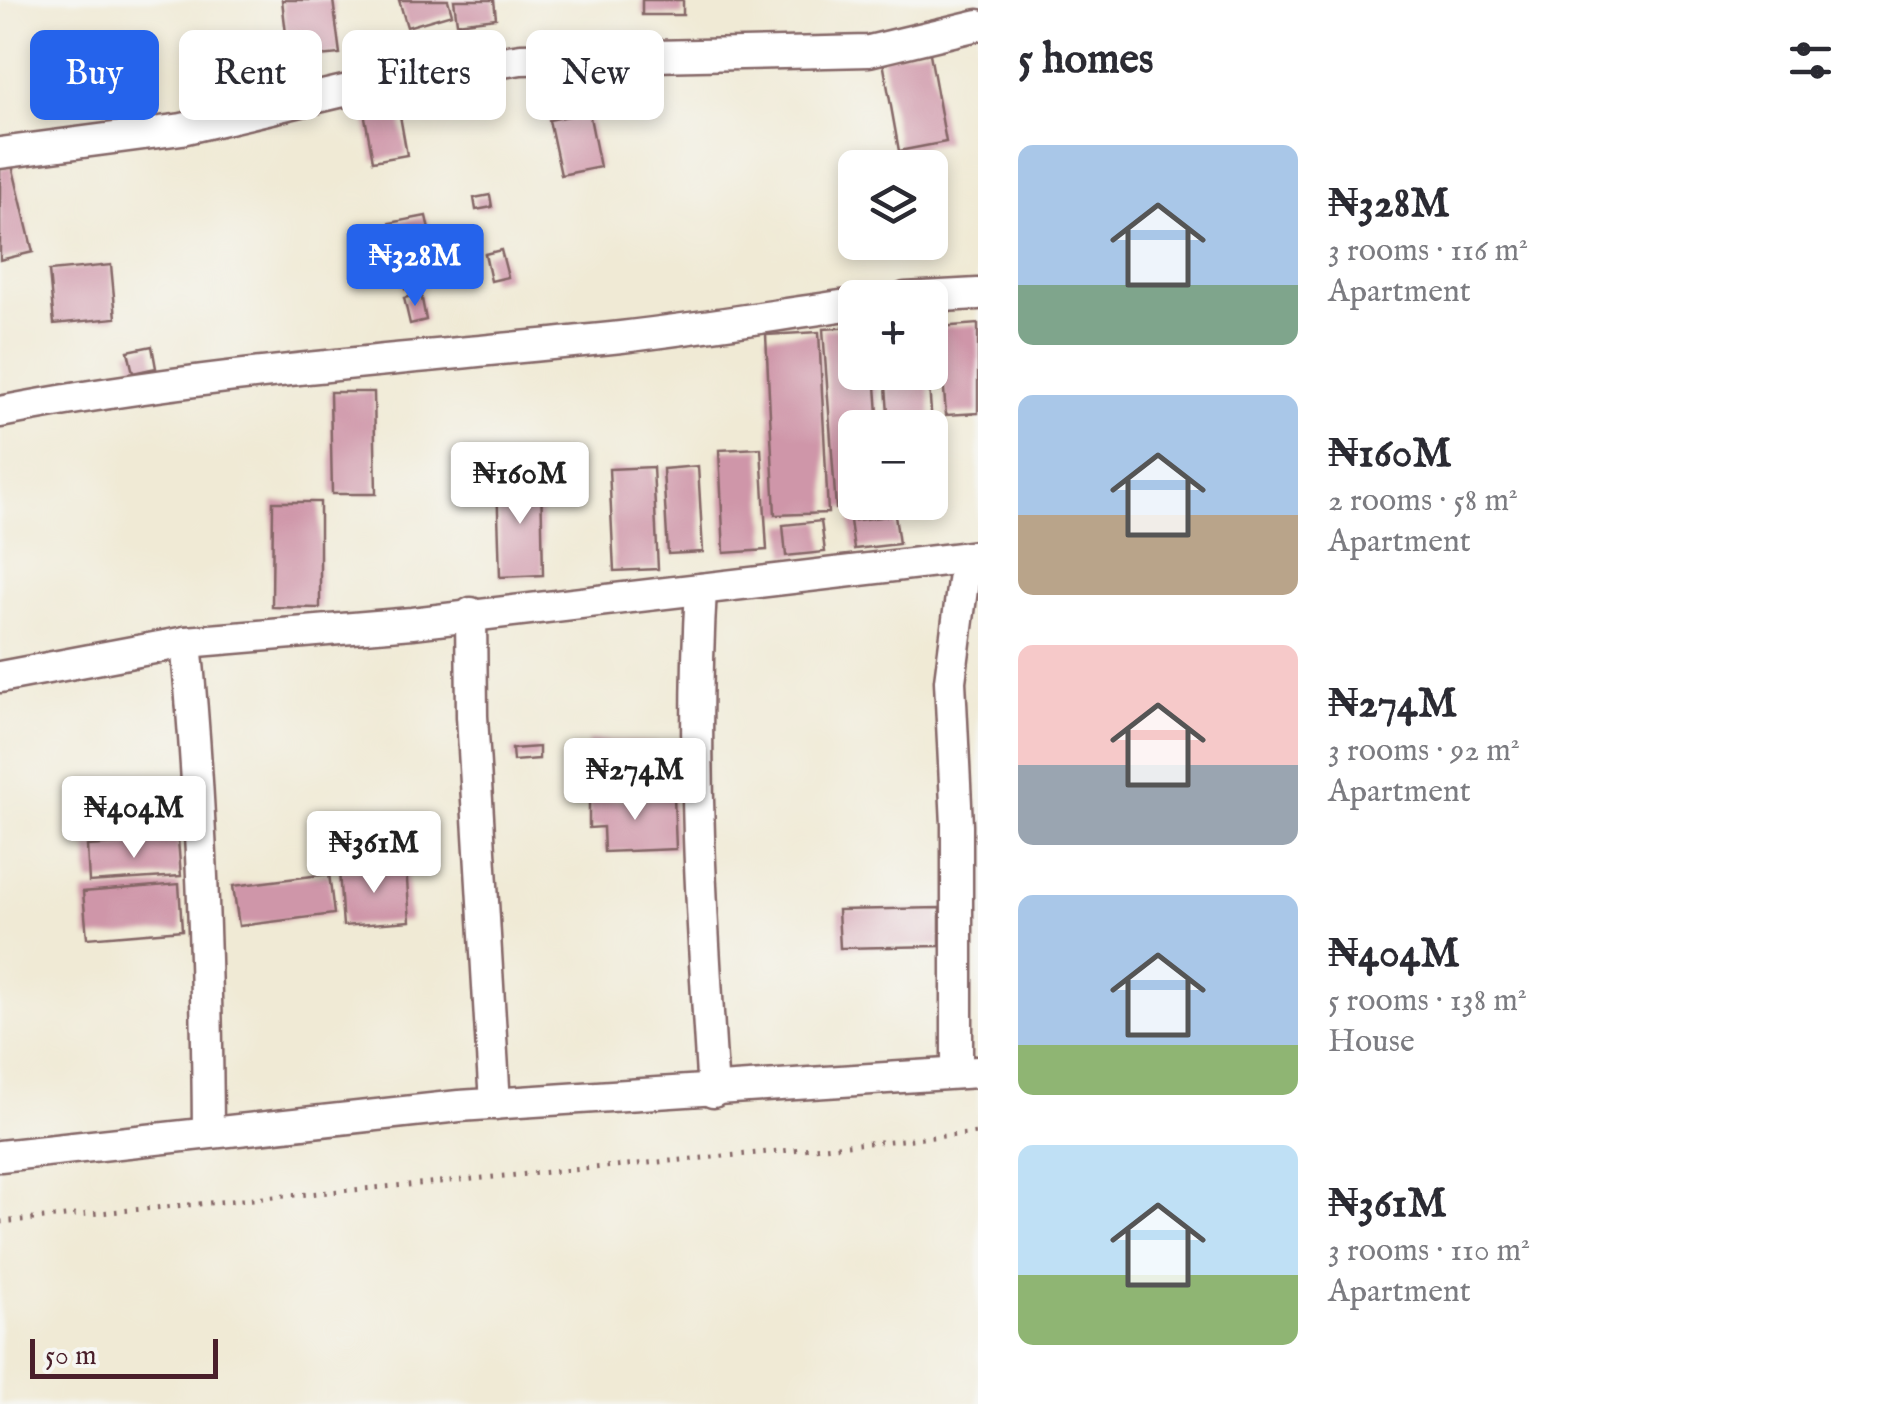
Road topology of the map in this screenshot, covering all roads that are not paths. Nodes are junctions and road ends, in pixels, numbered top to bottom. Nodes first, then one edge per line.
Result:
1 (978, 24) edge
2 (0, 152) edge
3 (978, 294) edge
4 (948, 296) edge
5 (838, 306) edge
6 (0, 412) edge
7 (972, 557) edge
8 (701, 589) junction
9 (472, 613) junction
10 (186, 642) junction
11 (0, 677) edge
12 (967, 1072) edge
13 (713, 1092) junction
14 (494, 1104) junction
15 (208, 1132) junction
16 (0, 1156) edge

1 - 2 street
3 - 4 street
5 - 6 street
7 - 8 street
7 - 12 street
8 - 9 street
8 - 13 street
9 - 10 street
9 - 14 street
10 - 11 street
10 - 15 street
12 - 13 street
13 - 14 street
14 - 15 street
15 - 16 street

